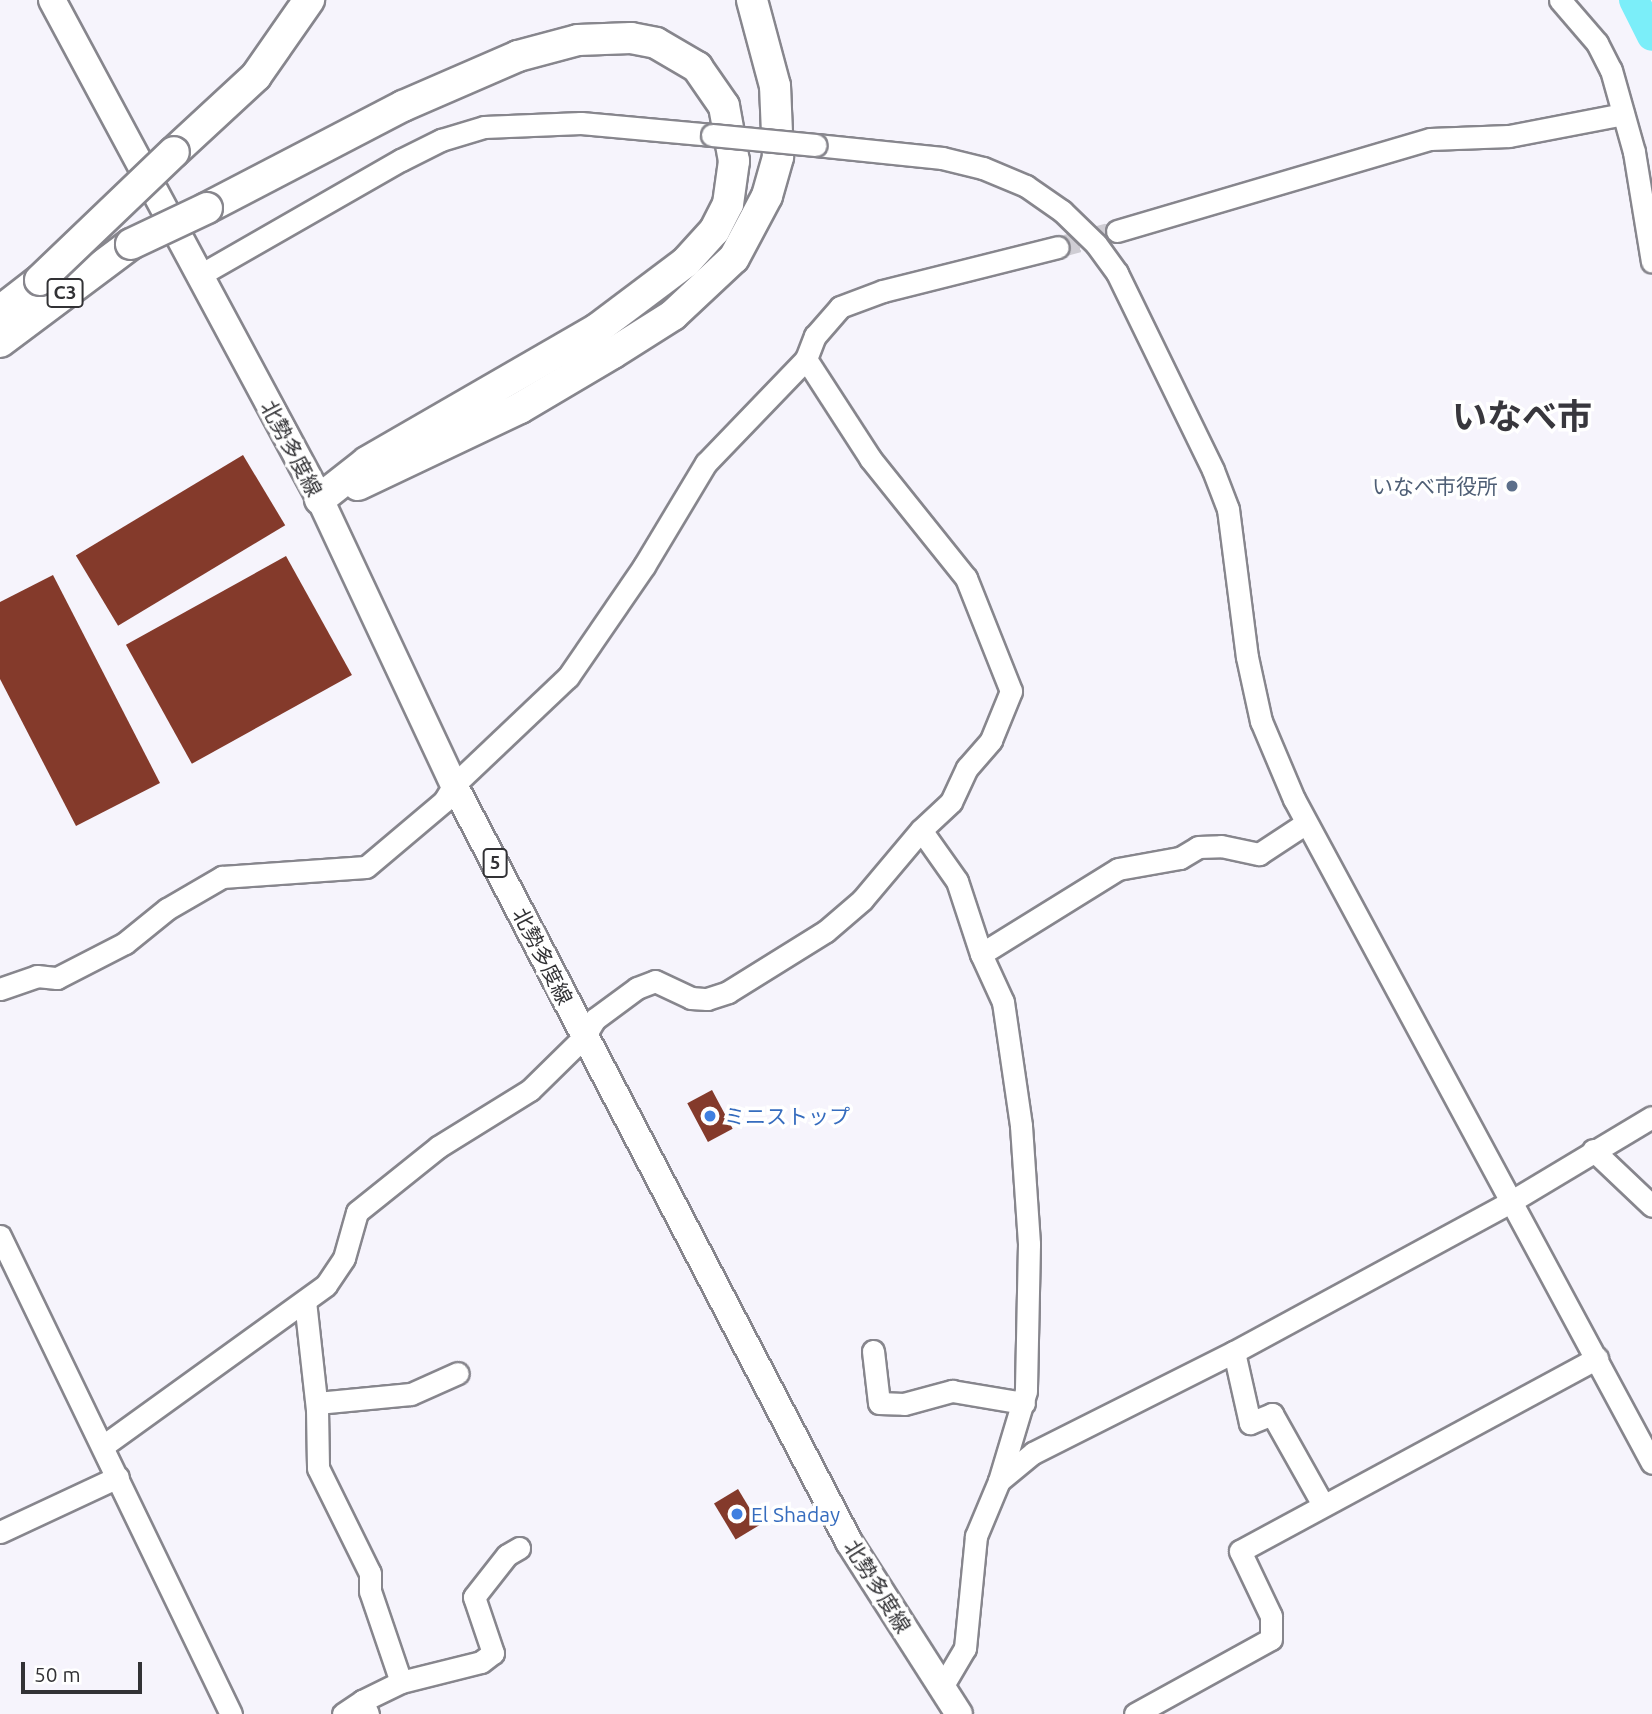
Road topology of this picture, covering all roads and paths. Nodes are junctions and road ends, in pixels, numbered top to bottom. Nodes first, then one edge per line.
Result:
1 (52, 0) edge
2 (309, 0) edge
3 (752, 0) edge
4 (1560, 0) edge
5 (1623, 114) junction
6 (1117, 231) tunnel mouth
7 (1058, 247) tunnel mouth
8 (1652, 262) edge
9 (200, 275) junction
10 (0, 311) edge
11 (0, 342) edge
12 (806, 359) junction
13 (320, 499) junction
14 (454, 785) junction
15 (1306, 823) junction
16 (921, 830) junction
17 (981, 954) junction
18 (0, 989) edge
19 (584, 1037) junction
20 (1652, 1117) edge
21 (1593, 1150) junction
22 (1510, 1202) junction
23 (1652, 1206) edge
24 (0, 1236) edge
25 (305, 1301) junction
26 (873, 1351) dead end
27 (1234, 1352) junction
28 (1597, 1357) junction
29 (457, 1373) dead end
30 (317, 1403) junction
31 (1024, 1403) junction
32 (103, 1446) junction
33 (1652, 1463) edge
34 (118, 1477) junction
35 (999, 1481) junction
36 (1322, 1503) junction
37 (0, 1532) edge
38 (519, 1548) dead end
39 (401, 1682) junction
40 (942, 1687) junction
41 (365, 1707) edge
42 (232, 1714) edge
43 (343, 1714) edge
44 (959, 1714) edge
45 (1135, 1714) edge

1 - 9 main road, 北勢多度線 / 5
2 - 10 highway, C3, bridge
3 - 13 highway
4 - 5 street
5 - 6 street
5 - 8 street
7 - 12 street
9 - 13 main road, 北勢多度線 / 5
9 - 15 street, bridge
11 - 13 highway, C3, bridge
12 - 14 street
12 - 16 street
13 - 14 main road, 北勢多度線 / 5
14 - 18 street
14 - 19 main road, 北勢多度線 / 5
15 - 17 street
15 - 22 street
16 - 17 street
16 - 19 street
17 - 31 street
19 - 25 street
19 - 40 main road, 北勢多度線 / 5
20 - 21 street
21 - 22 street
21 - 23 street
22 - 27 street
22 - 28 street
24 - 32 street
25 - 30 street
25 - 32 street
26 - 31 street
27 - 35 street
27 - 36 street
28 - 33 street
28 - 36 street
29 - 30 street
30 - 39 street
31 - 35 street
32 - 34 street
34 - 37 street
34 - 42 street
35 - 40 street
36 - 45 street
38 - 39 street
39 - 41 street
40 - 44 main road, 北勢多度線 / 5
41 - 43 street

